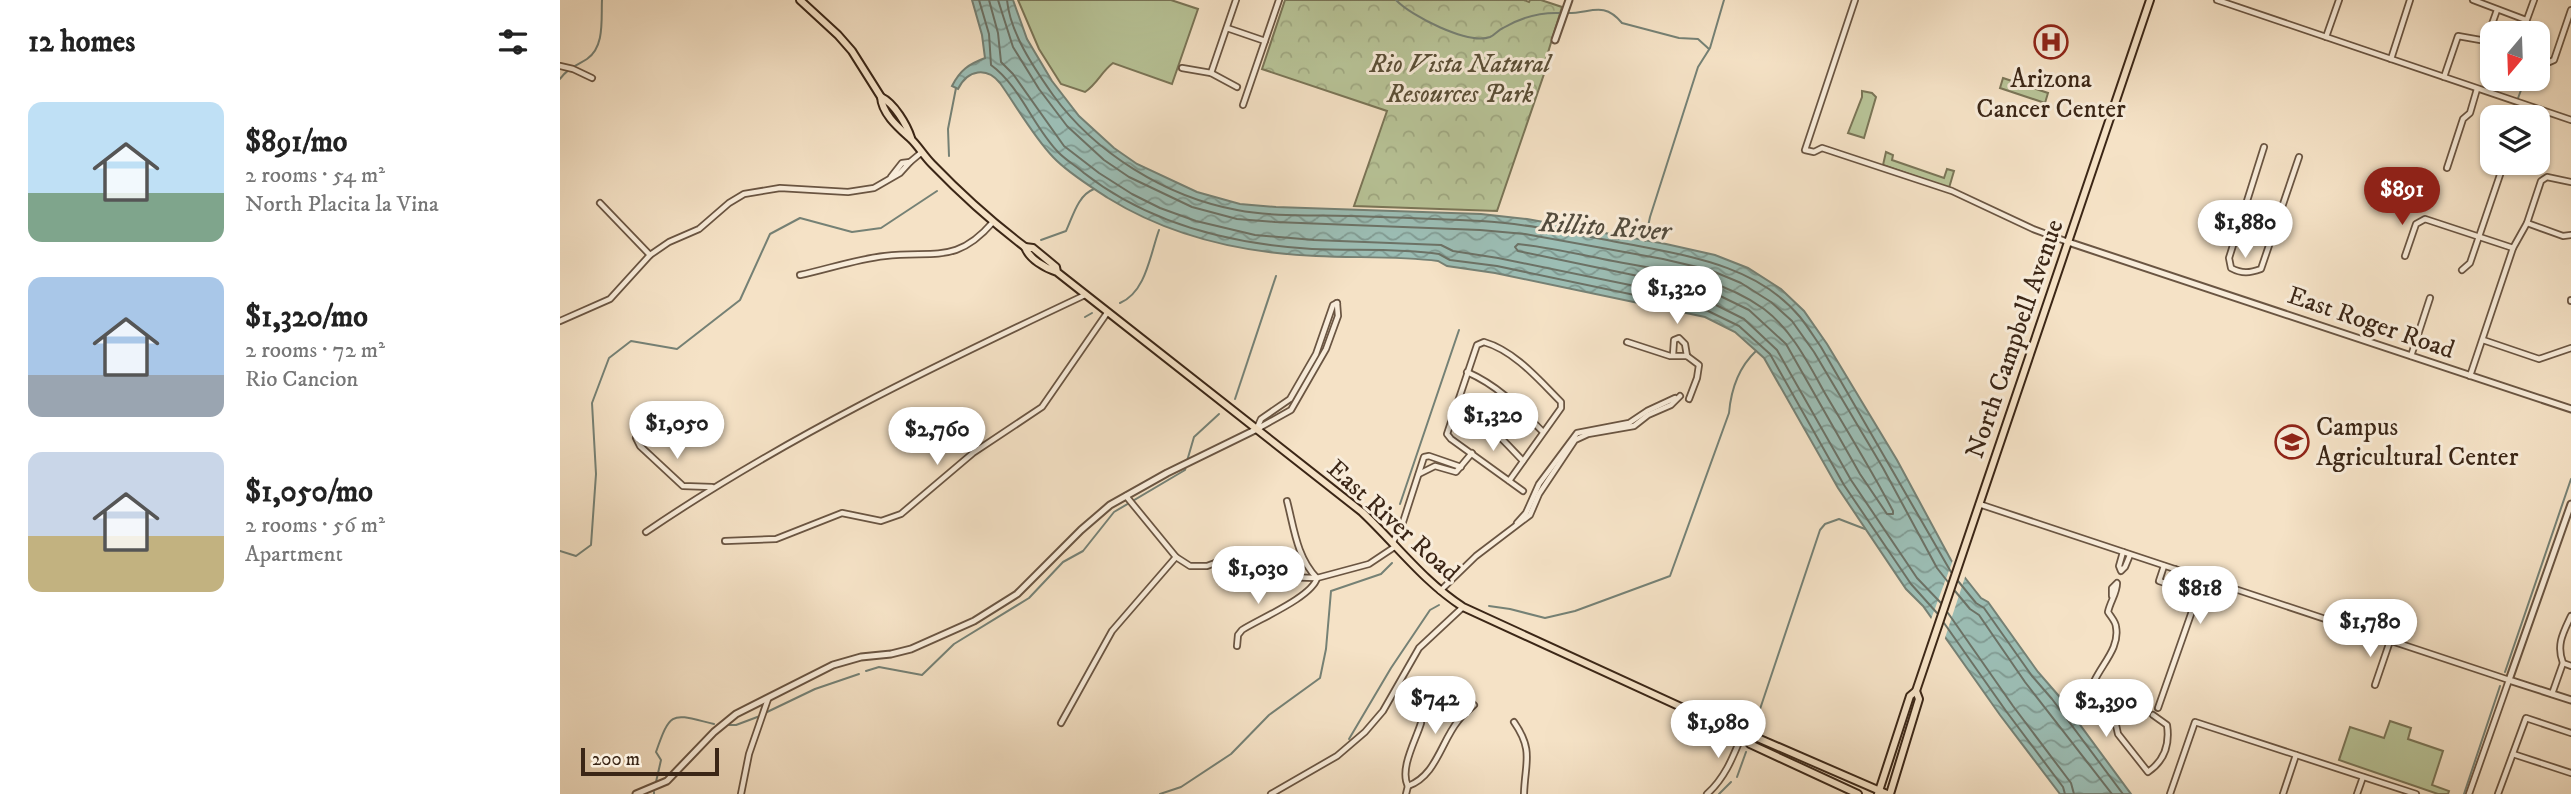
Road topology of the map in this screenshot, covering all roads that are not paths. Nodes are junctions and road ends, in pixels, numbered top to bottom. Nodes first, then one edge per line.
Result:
1 (800, 0) edge
2 (1236, 0) edge
3 (1279, 0) edge
4 (1569, 0) edge
5 (1855, 0) edge
6 (2150, 0) edge
7 (2217, 0) edge
8 (2339, 0) edge
9 (2410, 0) edge
10 (2473, 0) edge
11 (2534, 0) edge
12 (2497, 10) junction
13 (2571, 10) edge
14 (2526, 20) joint
15 (1227, 28) junction
16 (2326, 37) junction
17 (1555, 40) dead end
18 (1265, 41) junction
19 (2391, 59) junction
20 (2550, 62) edge
21 (560, 66) edge
22 (1182, 68) dead end
23 (1211, 73) junction
24 (2444, 77) junction
25 (592, 78) dead end
26 (1237, 87) dead end
27 (2477, 89) junction
28 (1243, 105) dead end
29 (2525, 105) edge
30 (2550, 113) edge
31 (2571, 120) edge
32 (2264, 147) dead end
33 (922, 152) junction
34 (2299, 157) dead end
35 (2447, 168) dead end
36 (2500, 175) edge
37 (2571, 182) edge
38 (600, 204) dead end
39 (993, 222) junction
40 (2527, 223) junction
41 (2571, 234) edge
42 (2478, 236) junction
43 (2068, 242) junction
44 (2513, 248) junction
45 (650, 256) junction
46 (2405, 256) dead end
47 (2462, 270) dead end
48 (800, 275) dead end
49 (1085, 295) junction
50 (2430, 298) dead end
51 (1107, 313) junction
52 (560, 321) edge
53 (2483, 340) junction
54 (1627, 342) dead end
55 (2571, 348) edge
56 (1674, 355) junction
57 (1687, 356) junction
58 (2411, 356) junction
59 (1467, 372) junction
60 (2470, 376) junction
61 (1689, 399) dead end
62 (1457, 404) junction
63 (2571, 409) edge
64 (1257, 429) junction
65 (1543, 432) junction
66 (636, 438) dead end
67 (1472, 453) junction
68 (1523, 461) junction
69 (1461, 467) junction
70 (1418, 474) junction
71 (1509, 481) junction
72 (713, 487) junction
73 (1523, 491) dead end
74 (1126, 496) junction
75 (1287, 501) dead end
76 (1979, 504) junction
77 (2571, 504) edge
78 (1516, 524) junction
79 (646, 532) dead end
80 (725, 541) dead end
81 (1394, 544) junction
82 (2123, 552) junction
83 (2130, 555) junction
84 (1175, 556) junction
85 (2164, 566) junction
86 (2175, 569) junction
87 (2121, 571) junction
88 (1317, 578) junction
89 (2170, 584) junction
90 (1440, 591) junction
91 (1463, 607) junction
92 (2571, 616) edge
93 (2390, 640) junction
94 (1237, 646) dead end
95 (2563, 663) junction
96 (2571, 666) edge
97 (2509, 680) junction
98 (2375, 685) dead end
99 (1916, 691) junction
100 (2552, 694) junction
101 (768, 699) junction
102 (2571, 701) edge
103 (1474, 705) dead end
104 (2158, 708) dead end
105 (2153, 715) dead end
106 (1514, 722) dead end
107 (1061, 723) dead end
108 (1422, 723) dead end
109 (2571, 733) edge
110 (1742, 735) junction
111 (2513, 754) junction
112 (2296, 755) junction
113 (2571, 773) edge
114 (2363, 777) junction
115 (1408, 786) junction
116 (1879, 792) edge
117 (636, 794) edge
118 (741, 794) edge
119 (1270, 794) edge
120 (1406, 794) edge
121 (1524, 794) edge
122 (1707, 794) edge
123 (1858, 794) edge
124 (1889, 794) edge
125 (2170, 794) edge
126 (2283, 794) edge
127 (2357, 794) edge
128 (2416, 794) edge
129 (2469, 794) edge
130 (2498, 794) edge

1 - 33 main road, East River Road
2 - 15 street
3 - 18 street
4 - 17 street
5 - 43 street, East Roger Road
6 - 43 main road, North Campbell Avenue
7 - 16 street
8 - 16 street
9 - 19 street
10 - 12 street
11 - 14 street
12 - 14 street
12 - 24 street
13 - 20 street
15 - 18 street
15 - 23 street
16 - 19 street
18 - 28 street
19 - 24 street
21 - 25 street
22 - 23 street
23 - 26 street
24 - 27 street
27 - 29 street
27 - 35 street
30 - 31 street
32 - 34 street
33 - 39 main road, East River Road
33 - 45 street
36 - 42 street
37 - 40 street
38 - 45 street
39 - 48 street
39 - 49 main road, East River Road
40 - 41 street
40 - 44 street
42 - 44 street
42 - 46 street
42 - 47 street
43 - 58 street, East Roger Road
43 - 76 main road, North Campbell Avenue
44 - 53 street
45 - 52 street
49 - 51 main road, East River Road
49 - 72 street
50 - 58 street
51 - 64 main road, East River Road
51 - 80 street
53 - 55 street
53 - 60 street
54 - 56 street
56 - 57 street
56 - 57 street
57 - 61 street
58 - 60 street, East Roger Road
59 - 62 street
59 - 65 street
59 - 65 street
60 - 63 street, East Roger Road
62 - 67 street
62 - 68 street
64 - 64 street
64 - 74 street
64 - 81 main road, East River Road
65 - 68 street
66 - 72 street
67 - 69 street
67 - 71 street
68 - 71 street
69 - 70 street
69 - 70 street
70 - 81 street
71 - 73 street
72 - 79 street
74 - 84 street
74 - 101 street
75 - 88 street
76 - 82 street
76 - 99 main road, North Campbell Avenue
77 - 97 street
78 - 78 street
78 - 90 street
81 - 88 street
81 - 90 main road, East River Road
82 - 83 street
82 - 87 street
83 - 85 street
83 - 87 street
84 - 88 street
84 - 107 street
85 - 86 street
85 - 89 street
86 - 89 street
86 - 93 street
87 - 105 street
88 - 94 street
89 - 104 street
90 - 91 main road, East River Road
91 - 110 main road, East River Road
91 - 119 street
92 - 95 street
93 - 97 street
93 - 98 street
95 - 96 street
95 - 100 street
97 - 100 street
97 - 129 street
99 - 116 main road, North Campbell Avenue
99 - 124 main road, North Campbell Avenue
100 - 102 street
101 - 117 street
101 - 118 street
103 - 115 street
106 - 121 street
108 - 115 street
109 - 111 street
110 - 116 main road, East River Road
110 - 122 street
110 - 123 main road, East River Road
111 - 113 street
111 - 130 street
112 - 114 street
112 - 125 street
112 - 126 street
114 - 127 street
114 - 128 street
115 - 120 street
116 - 124 main road, East River Road

